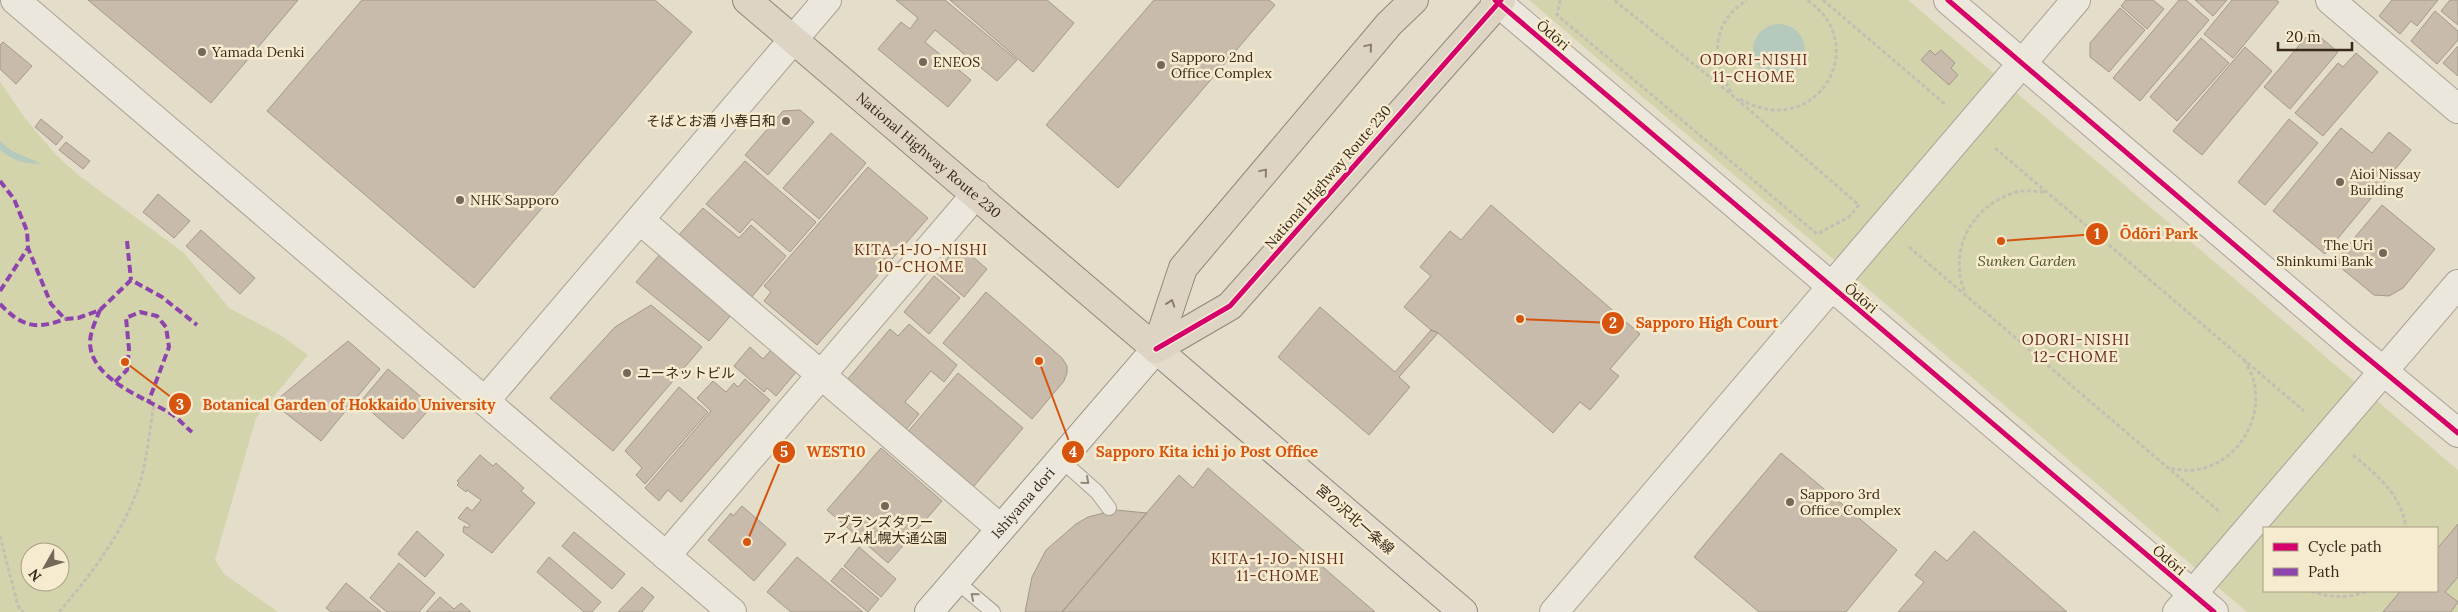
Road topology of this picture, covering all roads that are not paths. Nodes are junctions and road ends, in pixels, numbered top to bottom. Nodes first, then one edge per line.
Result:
1 (15, 0) edge
2 (748, 0) edge
3 (827, 0) edge
4 (1414, 0) edge
5 (1948, 0) edge
6 (2076, 0) edge
7 (2330, 0) edge
8 (1498, 1) edge
9 (794, 39) junction
10 (2022, 64) junction
11 (2458, 110) edge
12 (976, 194) junction
13 (640, 220) junction
14 (2458, 284) edge
15 (1831, 287) junction
16 (1156, 349) junction
17 (2384, 371) junction
18 (821, 373) junction
19 (485, 401) junction
20 (2458, 433) edge
21 (1060, 459) junction
22 (1109, 508) dead end
23 (1000, 528) junction
24 (666, 556) junction
25 (956, 581) junction
26 (2184, 603) edge
27 (732, 612) edge
28 (929, 612) edge
29 (993, 612) edge
30 (1463, 612) edge
31 (1554, 612) edge
32 (2214, 612) edge

1 - 19 street
2 - 9 highway, National Highway Route 230
3 - 9 street
16 -> 4 highway
5 - 10 street
6 - 10 street
7 - 11 street
8 - 15 street, Ōdōri
8 - 16 highway, National Highway Route 230
9 - 12 highway, National Highway Route 230
9 - 13 street
10 - 15 street
10 - 17 street
12 - 16 highway, National Highway Route 230
12 - 18 street
13 - 18 street
13 - 19 street
14 - 17 street
15 - 26 street, Ōdōri
15 - 31 street
16 - 21 street, Ishiyama dori
16 - 30 main road, 宮の沢北一条線
17 - 20 street
17 - 26 street
18 - 23 street
18 - 24 street
19 - 24 street
21 -> 22 lane
21 - 23 street, Ishiyama dori
23 - 25 street, Ishiyama dori
24 - 27 street
25 - 28 street, Ishiyama dori
29 -> 25 lane
26 - 32 street, Ōdōri

